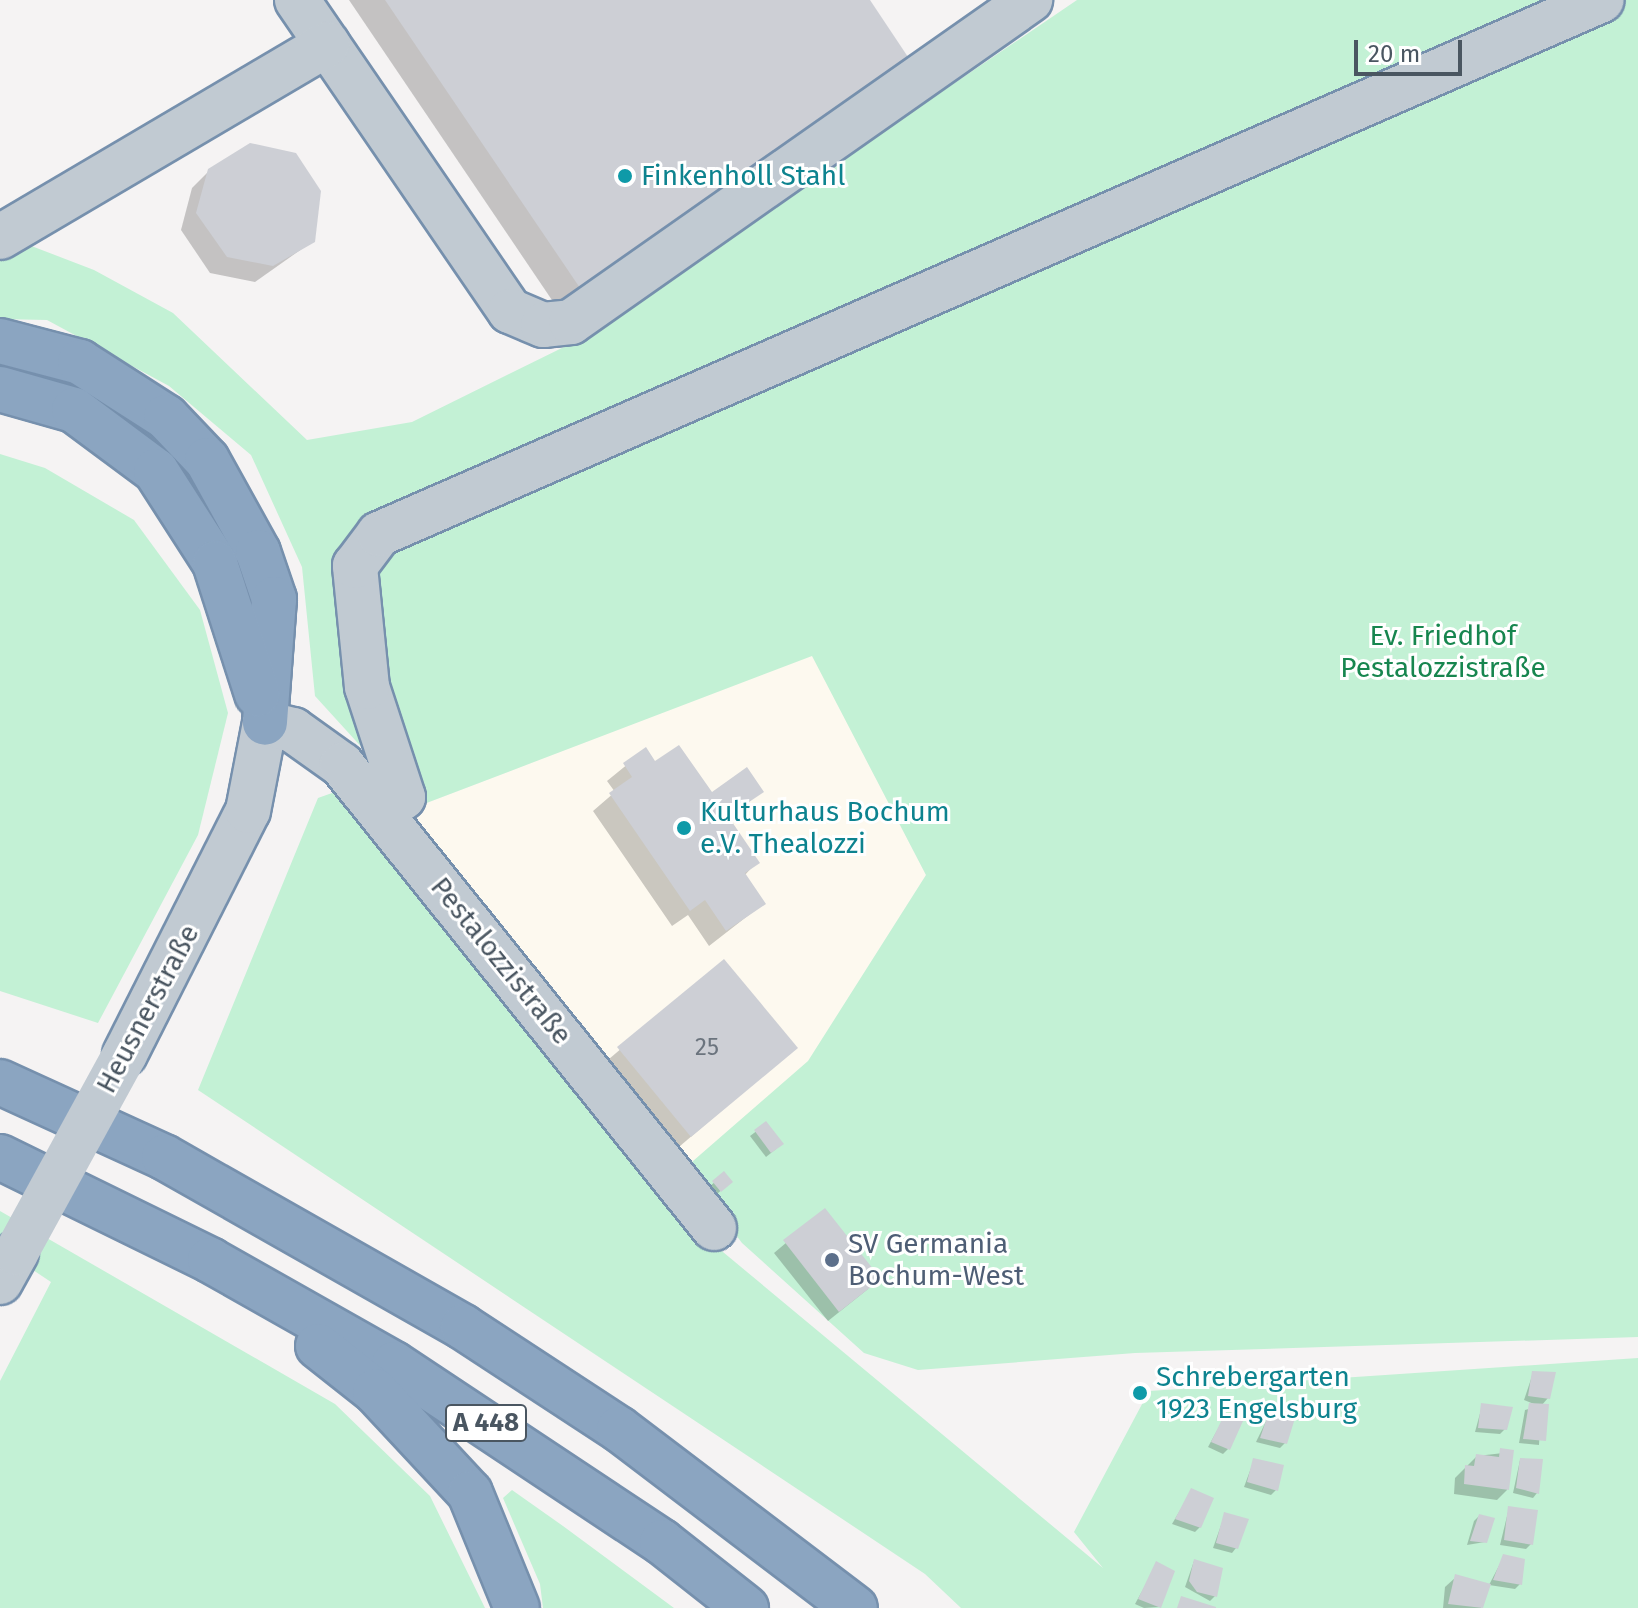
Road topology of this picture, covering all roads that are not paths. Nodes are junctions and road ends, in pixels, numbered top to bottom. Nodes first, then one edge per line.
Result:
1 (297, 0) edge
2 (1030, 0) edge
3 (1602, 0) edge
4 (327, 44) junction
5 (0, 237) edge
6 (0, 341) edge
7 (0, 389) edge
8 (265, 723) junction
9 (381, 811) junction
10 (0, 1070) edge
11 (0, 1082) edge
12 (106, 1130) junction
13 (0, 1157) edge
14 (714, 1228) dead end
15 (210, 1260) junction
16 (8, 1267) edge
17 (517, 1608) edge
18 (746, 1608) edge
19 (855, 1608) edge

1 - 4 street
2 - 4 street
3 - 9 street
4 - 5 street
6 - 8 highway
7 - 8 highway
8 - 9 street, Pestalozzistraße
8 - 16 street, Heusnerstraße, bridge
9 - 14 street, Pestalozzistraße
10 - 12 highway
11 - 12 highway, A 448
12 - 19 highway, A 448
13 - 15 highway, A 448
15 - 17 highway
15 - 18 highway, A 448

